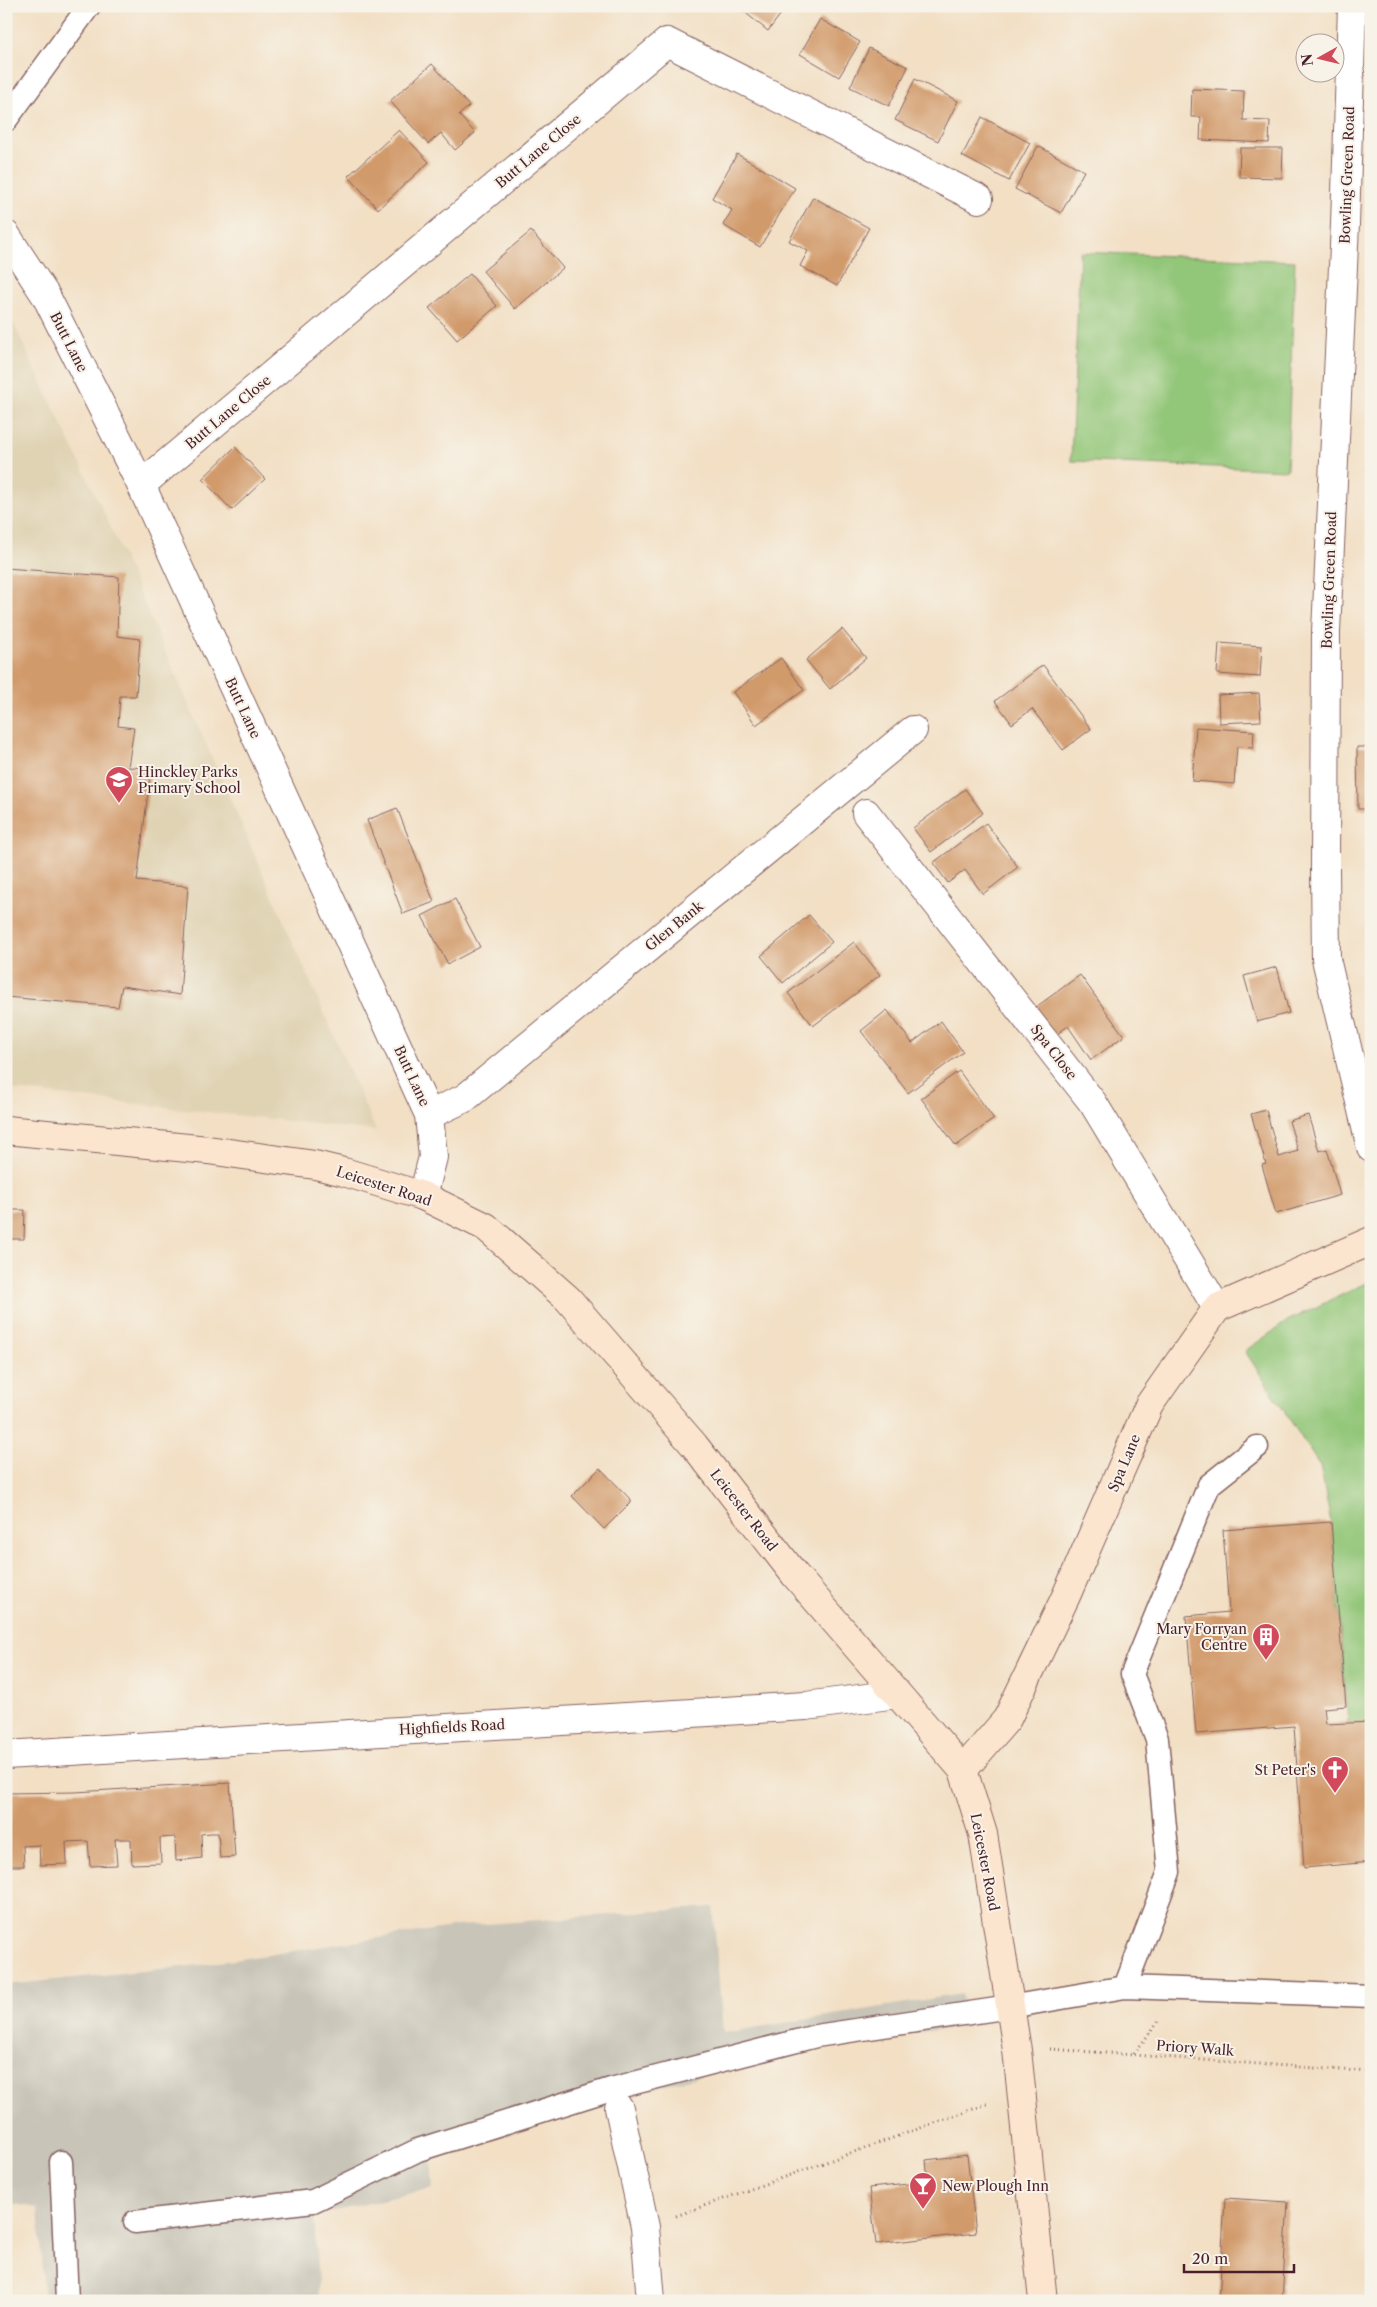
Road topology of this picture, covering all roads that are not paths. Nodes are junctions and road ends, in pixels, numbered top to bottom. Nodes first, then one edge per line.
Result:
1 (89, 6) edge
2 (1352, 6) edge
3 (6, 120) edge
4 (979, 199) dead end
5 (6, 235) edge
6 (141, 485) junction
7 (913, 730) dead end
8 (866, 813) dead end
9 (430, 1115) junction
10 (6, 1130) edge
11 (1371, 1148) edge
12 (423, 1196) junction
13 (1371, 1240) edge
14 (1217, 1308) junction
15 (1258, 1447) dead end
16 (897, 1694) junction
17 (6, 1755) edge
18 (963, 1770) junction
19 (1125, 1987) junction
20 (1371, 1996) edge
21 (1010, 2007) junction
22 (619, 2108) dead end
23 (61, 2162) dead end
24 (135, 2222) dead end
25 (67, 2301) edge
26 (651, 2301) edge
27 (1043, 2301) edge

1 - 3 lane
2 - 11 street, Bowling Green Road
4 - 6 street, Butt Lane Close
5 - 6 street, Butt Lane
6 - 9 street, Butt Lane
7 - 9 street, Glen Bank
8 - 14 street, Spa Close
9 - 12 street, Butt Lane
10 - 12 main road, Leicester Road
12 - 16 main road, Leicester Road
13 - 14 main road
14 - 18 main road, Spa Lane
15 - 19 lane
16 - 17 street, Highfields Road
16 - 18 main road, Leicester Road
18 - 21 main road, Leicester Road
19 - 20 lane
19 - 21 lane
21 - 24 lane
21 - 27 main road, Leicester Road
22 - 26 street
23 - 25 lane

